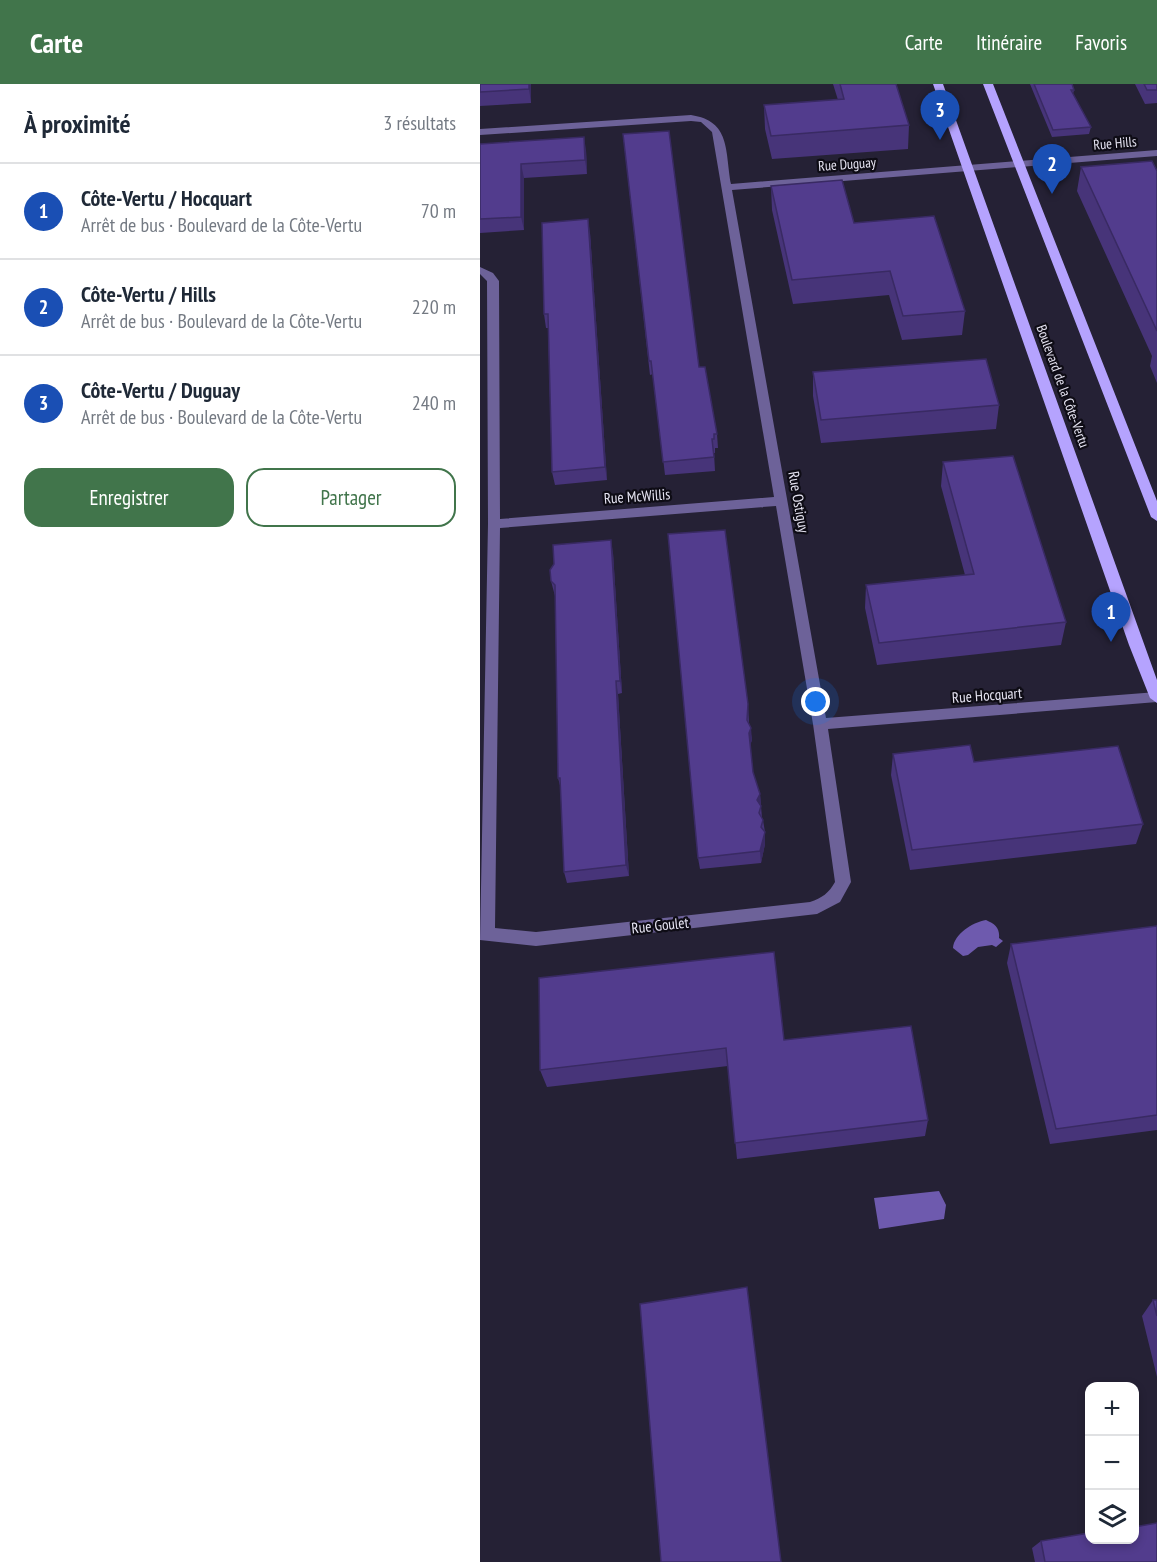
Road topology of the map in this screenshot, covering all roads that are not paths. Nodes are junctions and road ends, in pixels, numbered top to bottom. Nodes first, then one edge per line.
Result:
1 (938, 84) edge
2 (988, 84) edge
3 (480, 132) edge
4 (1157, 153) edge
5 (1019, 164) junction
6 (968, 168) junction
7 (728, 187) junction
8 (481, 270) edge
9 (783, 501) junction
10 (1157, 517) edge
11 (495, 524) junction
12 (1157, 697) edge
13 (820, 724) junction
14 (837, 896) joint
15 (483, 932) edge

1 - 6 main road, Boulevard de la Côte-Vertu
2 - 5 main road
3 - 7 street, Rue Ostiguy
4 - 5 street, Rue Hills
5 - 6 street, Rue Hills
5 - 10 main road
6 - 7 street, Rue Duguay
6 - 12 main road, Boulevard de la Côte-Vertu
7 - 9 street, Rue Ostiguy
8 - 11 street
9 - 11 street, Rue McWillis
9 - 13 street, Rue Ostiguy
11 - 15 street
12 - 13 street, Rue Hocquart
13 - 14 street, Rue Ostiguy
14 - 15 street, Rue Goulet

